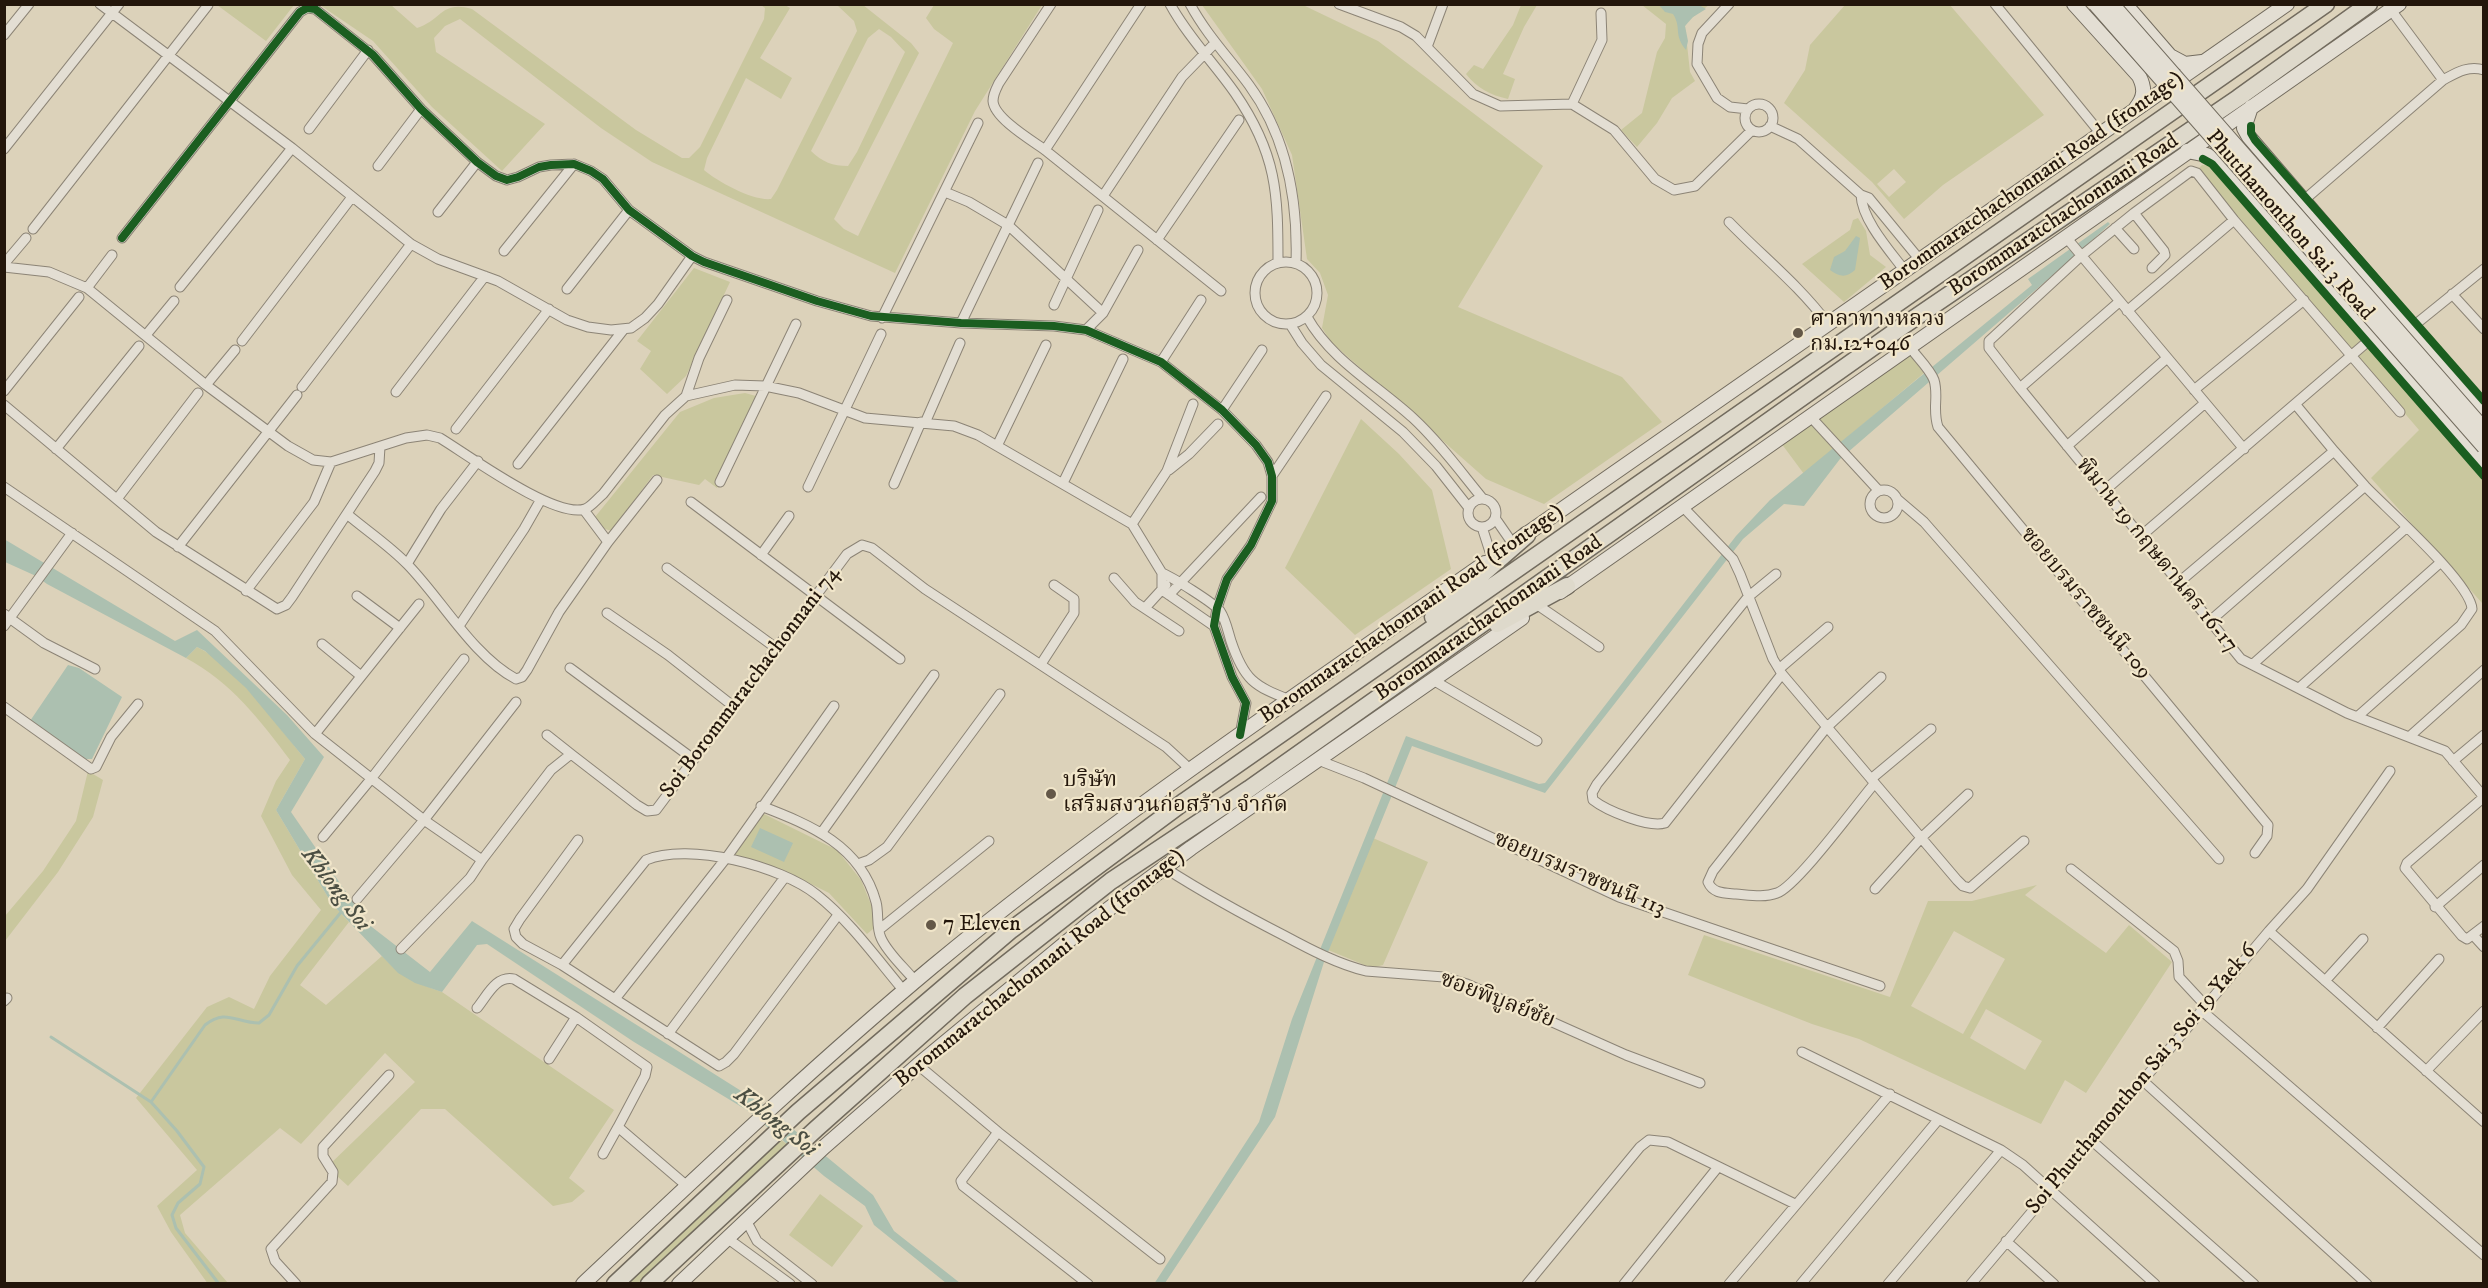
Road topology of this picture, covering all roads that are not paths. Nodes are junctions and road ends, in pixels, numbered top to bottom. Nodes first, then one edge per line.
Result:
1 (29, 4) edge
2 (100, 4) edge
3 (119, 4) edge
4 (1051, 4) edge
5 (1141, 4) edge
6 (1170, 4) edge
7 (1190, 4) edge
8 (1339, 4) edge
9 (1443, 4) edge
10 (1730, 4) edge
11 (1995, 4) edge
12 (2074, 4) edge
13 (2095, 4) edge
14 (2112, 4) edge
15 (2117, 4) edge
16 (2125, 4) edge
17 (2288, 4) edge
18 (2326, 4) edge
19 (2369, 4) edge
20 (208, 5) edge
21 (2395, 7) edge
22 (1601, 13) dead end
23 (111, 14) junction
24 (2090, 23) junction
25 (4, 35) edge
26 (1215, 43) junction
27 (1427, 47) junction
28 (368, 50) junction
29 (1223, 53) junction
30 (1203, 54) junction
31 (169, 56) junction
32 (2206, 62) junction
33 (1211, 63) junction
34 (2484, 70) edge
35 (2443, 80) junction
36 (230, 102) junction
37 (1572, 104) junction
38 (2251, 107) junction
39 (421, 109) junction
40 (1748, 109) junction
41 (2133, 112) junction
42 (1239, 120) dead end
43 (978, 123) dead end
44 (1770, 126) junction
45 (309, 129) dead end
46 (1752, 130) junction
47 (2101, 134) junction
48 (6, 144) edge
49 (292, 148) junction
50 (1045, 150) junction
51 (2187, 152) junction
52 (477, 162) junction
53 (1038, 163) dead end
54 (574, 164) junction
55 (378, 166) dead end
56 (2286, 180) junction
57 (945, 192) junction
58 (1861, 195) junction
59 (1103, 196) junction
60 (352, 197) junction
61 (2251, 199) junction
62 (2303, 201) junction
63 (629, 210) junction
64 (1098, 210) dead end
65 (438, 212) dead end
66 (2134, 213) junction
67 (2234, 220) junction
68 (1729, 222) dead end
69 (1008, 225) junction
70 (2115, 228) junction
71 (33, 229) dead end
72 (26, 238) dead end
73 (122, 238) dead end
74 (1156, 240) junction
75 (2069, 241) junction
76 (411, 244) junction
77 (2134, 249) dead end
78 (1138, 250) dead end
79 (504, 251) dead end
80 (112, 255) dead end
81 (692, 256) junction
82 (2081, 256) junction
83 (1920, 260) junction
84 (1278, 263) junction
85 (1296, 263) junction
86 (4, 266) edge
87 (2152, 268) dead end
88 (2484, 269) edge
89 (1905, 271) junction
90 (485, 276) junction
91 (1066, 276) junction
92 (180, 287) dead end
93 (87, 288) junction
94 (567, 290) dead end
95 (1221, 291) dead end
96 (2452, 294) junction
97 (79, 297) dead end
98 (727, 300) dead end
99 (1201, 300) dead end
100 (2304, 300) junction
101 (174, 301) dead end
102 (2119, 302) junction
103 (1054, 305) dead end
104 (549, 309) junction
105 (2127, 311) junction
106 (1103, 313) junction
107 (1306, 317) junction
108 (882, 318) junction
109 (961, 323) junction
110 (796, 324) dead end
111 (1290, 324) junction
112 (1828, 324) junction
113 (624, 328) junction
114 (2411, 328) junction
115 (2484, 328) edge
116 (1086, 330) junction
117 (881, 334) dead end
118 (146, 335) junction
119 (2373, 337) junction
120 (242, 341) dead end
121 (960, 343) dead end
122 (1046, 345) dead end
123 (139, 346) dead end
124 (1909, 346) junction
125 (235, 350) dead end
126 (1262, 350) dead end
127 (2351, 356) junction
128 (2167, 358) junction
129 (1123, 359) dead end
130 (1161, 362) junction
131 (206, 385) junction
132 (765, 386) junction
133 (2020, 388) junction
134 (2194, 390) junction
135 (4, 391) edge
136 (396, 392) dead end
137 (198, 393) dead end
138 (686, 396) junction
139 (1326, 396) dead end
140 (2205, 403) junction
141 (1193, 404) dead end
142 (4, 405) edge
143 (2296, 405) junction
144 (1222, 410) junction
145 (2484, 410) edge
146 (846, 411) junction
147 (2400, 412) dead end
148 (1809, 415) junction
149 (923, 423) junction
150 (1218, 424) dead end
151 (456, 429) dead end
152 (2484, 429) edge
153 (269, 430) junction
154 (997, 446) junction
155 (2067, 446) junction
156 (380, 447) junction
157 (2484, 447) edge
158 (56, 449) junction
159 (2244, 449) junction
160 (2334, 451) junction
161 (478, 461) junction
162 (331, 462) junction
163 (2484, 462) edge
164 (518, 464) dead end
165 (1167, 471) junction
166 (1272, 476) junction
167 (657, 480) dead end
168 (720, 482) dead end
169 (1063, 483) junction
170 (894, 484) dead end
171 (2365, 486) junction
172 (4, 487) edge
173 (808, 488) dead end
174 (1879, 491) junction
175 (2103, 492) junction
176 (1261, 497) dead end
177 (117, 499) junction
178 (1483, 499) junction
179 (1897, 499) junction
180 (540, 501) junction
181 (691, 502) dead end
182 (1682, 505) junction
183 (1469, 508) junction
184 (584, 510) junction
185 (347, 514) junction
186 (789, 516) dead end
187 (1495, 518) junction
188 (1132, 524) junction
189 (1482, 527) junction
190 (2406, 528) junction
191 (72, 533) junction
192 (2141, 536) junction
193 (1520, 539) junction
194 (608, 542) junction
195 (178, 547) junction
196 (761, 555) junction
197 (1492, 558) junction
198 (2441, 562) junction
199 (407, 564) junction
200 (667, 568) dead end
201 (1162, 573) junction
202 (1776, 574) dead end
203 (1114, 578) dead end
204 (1175, 580) junction
205 (2178, 583) junction
206 (1054, 585) dead end
207 (1567, 586) junction
208 (246, 591) junction
209 (1166, 592) junction
210 (357, 596) dead end
211 (818, 596) junction
212 (1748, 597) junction
213 (419, 604) dead end
214 (1539, 606) junction
215 (1146, 608) junction
216 (1217, 608) junction
217 (607, 613) dead end
218 (6, 619) edge
219 (2210, 621) junction
220 (459, 626) junction
221 (1214, 626) junction
222 (1828, 627) dead end
223 (400, 628) junction
224 (1179, 631) dead end
225 (322, 644) dead end
226 (1599, 647) dead end
227 (776, 648) junction
228 (464, 659) dead end
229 (900, 659) dead end
230 (1041, 664) junction
231 (2253, 664) junction
232 (570, 668) dead end
233 (95, 669) dead end
234 (1244, 670) junction
235 (2484, 670) edge
236 (1780, 671) junction
237 (1366, 674) junction
238 (934, 675) dead end
239 (362, 676) junction
240 (1408, 676) junction
241 (1232, 677) junction
242 (1881, 677) dead end
243 (1433, 680) junction
244 (2299, 688) junction
245 (1000, 694) dead end
246 (1290, 700) junction
247 (516, 702) dead end
248 (138, 704) dead end
249 (733, 706) junction
250 (834, 706) dead end
251 (4, 707) edge
252 (2357, 717) junction
253 (1826, 728) junction
254 (1930, 729) dead end
255 (315, 735) junction
256 (547, 735) dead end
257 (1240, 735) junction
258 (2484, 735) edge
259 (2409, 737) junction
260 (1537, 741) dead end
261 (571, 754) junction
262 (692, 758) junction
263 (1318, 760) junction
264 (2453, 761) junction
265 (1191, 770) junction
266 (2390, 771) dead end
267 (371, 779) junction
268 (1875, 785) junction
269 (1968, 794) dead end
270 (2484, 797) edge
271 (761, 806) junction
272 (424, 819) junction
273 (822, 832) junction
274 (323, 837) dead end
275 (1921, 838) junction
276 (578, 840) dead end
277 (989, 841) dead end
278 (2024, 841) dead end
279 (2255, 853) dead end
280 (727, 857) junction
281 (2219, 859) dead end
282 (482, 860) junction
283 (858, 864) junction
284 (2484, 866) edge
285 (1165, 868) junction
286 (2071, 869) dead end
287 (785, 877) junction
288 (1875, 889) dead end
289 (357, 899) dead end
290 (2435, 907) junction
291 (837, 915) junction
292 (2484, 926) edge
293 (880, 929) junction
294 (2269, 931) junction
295 (2473, 935) junction
296 (882, 939) junction
297 (2363, 939) dead end
298 (2484, 947) edge
299 (401, 949) dead end
300 (869, 950) junction
301 (2439, 959) dead end
302 (562, 965) junction
303 (915, 981) junction
304 (2325, 981) junction
305 (1880, 986) dead end
306 (904, 991) junction
307 (615, 999) junction
308 (2203, 1007) junction
309 (477, 1008) dead end
310 (2484, 1011) edge
311 (576, 1017) junction
312 (2377, 1028) junction
313 (668, 1034) junction
314 (1802, 1052) dead end
315 (549, 1059) dead end
316 (918, 1065) junction
317 (2426, 1071) junction
318 (389, 1076) dead end
319 (2141, 1079) junction
320 (1700, 1083) dead end
321 (1890, 1094) junction
322 (2481, 1116) edge
323 (1938, 1120) junction
324 (618, 1127) junction
325 (999, 1132) junction
326 (2091, 1140) junction
327 (2001, 1150) junction
328 (603, 1154) dead end
329 (1718, 1167) junction
330 (687, 1186) junction
331 (2049, 1190) junction
332 (1795, 1204) junction
333 (746, 1220) junction
334 (727, 1238) junction
335 (757, 1240) junction
336 (2006, 1241) junction
337 (748, 1251) junction
338 (2484, 1255) edge
339 (1160, 1259) dead end
340 (296, 1284) edge
341 (583, 1284) edge
342 (615, 1284) edge
343 (649, 1284) edge
344 (679, 1284) edge
345 (790, 1284) edge
346 (812, 1284) edge
347 (1088, 1284) edge
348 (1527, 1284) edge
349 (1624, 1284) edge
350 (1729, 1284) edge
351 (1801, 1284) edge
352 (1888, 1284) edge
353 (1971, 1284) edge
354 (2054, 1284) edge
355 (2155, 1284) edge
356 (2254, 1284) edge
357 (2367, 1284) edge

1 - 25 street
2 - 23 street
3 - 23 street
4 - 50 street
5 - 50 street
6 - 30 street
7 - 26 street
8 - 27 street
9 - 27 street
10 - 40 street
11 - 47 street
12 - 24 main road
13 - 157 main road, Phutthamonthon Sai 3 Road, bridge
14 - 152 main road, Phutthamonthon Sai 3 Road, bridge
15 - 24 main road
16 - 32 main road
17 - 32 main road, Borommaratchachonnani Road (frontage)
18 - 237 highway, Borommaratchachonnani Road
19 - 240 highway, Borommaratchachonnani Road
20 - 31 street
21 - 35 street
21 - 38 main road, Borommaratchachonnani Road (frontage)
22 - 37 street
23 - 31 street
23 - 48 street
24 - 41 main road
26 - 29 street
26 - 30 street
27 - 37 street
28 - 36 street
28 - 39 street
28 - 45 street
29 - 33 street
29 - 85 street
30 - 33 street
30 - 59 street
31 - 36 street
31 - 71 street
32 - 41 main road, Borommaratchachonnani Road (frontage)
33 - 84 street
34 - 35 street
35 - 62 street
36 - 49 street
36 - 73 street
37 - 46 street
38 - 51 main road, Borommaratchachonnani Road (frontage)
38 - 56 main road
39 - 52 street
39 - 55 street
40 - 44 street
40 - 46 street
41 - 47 main road, Borommaratchachonnani Road (frontage)
42 - 74 street
43 - 57 street
44 - 46 street
44 - 58 street
47 - 83 main road, Borommaratchachonnani Road (frontage)
49 - 60 street
49 - 92 street
50 - 59 street
51 - 61 main road
51 - 75 main road, Borommaratchachonnani Road (frontage)
52 - 54 street
52 - 65 street
53 - 69 street
54 - 63 street
54 - 79 street
56 - 61 main road
56 - 62 main road
57 - 69 street
57 - 108 street
58 - 83 street
58 - 89 street
59 - 74 street
60 - 76 street
60 - 120 street
61 - 119 main road
62 - 114 main road
63 - 81 street
63 - 94 street
64 - 91 street
66 - 67 street
66 - 70 street
66 - 87 street
67 - 100 street
67 - 105 street
68 - 112 street
69 - 91 street
69 - 109 street
70 - 77 street
70 - 82 street
72 - 86 street
74 - 95 street
75 - 82 street
75 - 124 main road, Borommaratchachonnani Road (frontage)
76 - 90 street
76 - 153 street
78 - 106 street
80 - 93 street
81 - 108 street
81 - 113 street
82 - 102 street
82 - 133 street, พิมาน 19 กฤษดานคร 16-17
83 - 89 main road, Borommaratchachonnani Road (frontage)
84 - 85 street
84 - 111 street
85 - 107 street
86 - 93 street
88 - 96 street
89 - 112 main road, Borommaratchachonnani Road (frontage)
90 - 104 street
90 - 136 street
91 - 103 street
91 - 106 street
93 - 118 street
96 - 114 street
96 - 115 street
97 - 135 street
98 - 138 street
99 - 130 street
100 - 127 street
100 - 134 street
101 - 118 street
102 - 105 street
102 - 133 street
104 - 113 street
104 - 151 street
105 - 128 street
106 - 116 street
107 - 111 street
107 - 178 street
108 - 109 street
109 - 116 street
110 - 132 street
111 - 183 street
112 - 193 main road, Borommaratchachonnani Road (frontage)
113 - 164 street
114 - 145 main road
116 - 130 street
117 - 146 street
118 - 131 street
119 - 127 street
119 - 163 main road
121 - 149 street
122 - 154 street
123 - 158 street
124 - 148 main road, Borommaratchachonnani Road (frontage)
124 - 279 street, ซอยบรมราชชนนี 109
125 - 131 street
126 - 144 street
127 - 143 street
127 - 147 street
128 - 134 street
128 - 155 street
129 - 169 street
130 - 144 street
131 - 153 street
132 - 138 street
132 - 146 street
132 - 168 street
133 - 155 street, พิมาน 19 กฤษดานคร 16-17
134 - 140 street
137 - 177 street
138 - 184 street
139 - 166 street
140 - 159 street
140 - 175 street
141 - 165 street
142 - 158 street
143 - 159 street
143 - 160 street
144 - 166 street
146 - 149 street
146 - 173 street
148 - 174 street
148 - 182 main road, Borommaratchachonnani Road (frontage)
149 - 154 street
149 - 170 street
150 - 165 street
153 - 162 street
153 - 195 street
154 - 169 street
155 - 175 street, พิมาน 19 กฤษดานคร 16-17
156 - 161 street
156 - 162 street
156 - 185 street
158 - 177 street
159 - 192 street
160 - 171 street
160 - 205 street
161 - 180 street
161 - 199 street
162 - 208 street
165 - 188 street
166 - 216 street
167 - 194 street
169 - 188 street
171 - 190 street
171 - 219 street
172 - 191 street
174 - 179 street
174 - 179 street
175 - 192 street, พิมาน 19 กฤษดานคร 16-17
176 - 204 street
177 - 195 street
178 - 183 street
178 - 187 street
179 - 281 street
180 - 184 street
180 - 220 street
181 - 196 street
182 - 207 main road, Borommaratchachonnani Road (frontage)
182 - 212 street
183 - 189 street
184 - 194 street
185 - 199 street
185 - 208 street
186 - 196 street
187 - 189 street
187 - 193 street
188 - 201 street
189 - 197 street
190 - 198 street
190 - 231 street
191 - 218 street
191 - 255 street
192 - 205 street, พิมาน 19 กฤษดานคร 16-17
193 - 197 main road, Borommaratchachonnani Road (frontage)
193 - 237 highway
194 - 220 street
195 - 208 street
196 - 211 street
197 - 246 main road, Borommaratchachonnani Road (frontage)
198 - 244 street
198 - 252 street
199 - 220 street
200 - 227 street
201 - 204 street
201 - 209 street
202 - 212 street
203 - 215 street
204 - 209 street
204 - 216 street
205 - 219 street, พิมาน 19 กฤษดานคร 16-17
206 - 230 street
207 - 214 main road, Borommaratchachonnani Road (frontage)
207 - 240 highway
209 - 215 street
209 - 221 street
210 - 223 street
211 - 227 street, Soi Borommaratchachonnani 74
211 - 229 street
211 - 230 street, Soi Borommaratchachonnani 74
212 - 236 street
212 - 236 street
213 - 223 street
214 - 226 street
214 - 243 main road, Borommaratchachonnani Road (frontage)
215 - 224 street
216 - 221 street
216 - 234 street
217 - 249 street
218 - 233 street
219 - 231 street, พิมาน 19 กฤษดานคร 16-17
221 - 241 street
222 - 236 street
223 - 239 street
225 - 239 street
227 - 249 street, Soi Borommaratchachonnani 74
228 - 267 street
230 - 265 street, Soi Borommaratchachonnani 74
231 - 244 street, พิมาน 19 กฤษดานคร 16-17
232 - 262 street
234 - 241 street
234 - 246 street
235 - 259 street
236 - 253 street
237 - 342 highway, Borommaratchachonnani Road
238 - 273 street
239 - 255 street
240 - 343 highway, Borommaratchachonnani Road
241 - 257 street
242 - 253 street
243 - 260 street
243 - 263 main road, Borommaratchachonnani Road (frontage)
244 - 252 street, พิมาน 19 กฤษดานคร 16-17
245 - 283 street
246 - 257 main road, Borommaratchachonnani Road (frontage)
247 - 272 street
248 - 251 street
249 - 262 street, Soi Borommaratchachonnani 74
250 - 271 street
252 - 259 street, พิมาน 19 กฤษดานคร 16-17
253 - 268 street
253 - 268 street
254 - 268 street
255 - 267 street
256 - 261 street
257 - 265 main road, Borommaratchachonnani Road (frontage)
258 - 264 street
259 - 264 street, พิมาน 19 กฤษดานคร 16-17
261 - 262 street, Soi Borommaratchachonnani 74
261 - 282 street
263 - 285 main road, Borommaratchachonnani Road (frontage)
263 - 305 street, ซอยบรมราชชนนี 113
264 - 270 street, พิมาน 19 กฤษดานคร 16-17
265 - 303 main road, Borommaratchachonnani Road (frontage)
266 - 294 street
267 - 272 street
267 - 274 street
268 - 275 street
269 - 275 street
270 - 290 street
271 - 273 street
271 - 280 street
272 - 282 street
272 - 289 street
273 - 283 street
275 - 278 street
275 - 288 street
276 - 302 street
277 - 293 street
280 - 287 street
280 - 302 street
280 - 307 street
282 - 299 street
283 - 293 street
284 - 290 street
285 - 316 main road, Borommaratchachonnani Road (frontage)
285 - 320 street, ซอยพิบูลย์ชัย
286 - 308 street
287 - 291 street
287 - 313 street
290 - 295 street
291 - 300 street
291 - 313 street
292 - 295 street
293 - 296 street
294 - 304 street, Soi Phutthamonthon Sai 3 Soi 19 Yaek 6
294 - 308 street, Soi Phutthamonthon Sai 3 Soi 19 Yaek 6
295 - 298 street
296 - 300 street
296 - 303 street
297 - 304 street
300 - 306 street
301 - 312 street
302 - 307 street
303 - 306 main road, Borommaratchachonnani Road (frontage)
304 - 312 street, Soi Phutthamonthon Sai 3 Soi 19 Yaek 6
306 - 330 main road, Borommaratchachonnani Road (frontage)
307 - 313 street
308 - 319 street, Soi Phutthamonthon Sai 3 Soi 19 Yaek 6
308 - 338 street
309 - 311 street
310 - 317 street
311 - 315 street
311 - 324 street
312 - 317 street, Soi Phutthamonthon Sai 3 Soi 19 Yaek 6
314 - 321 street
316 - 325 street
316 - 333 main road, Borommaratchachonnani Road (frontage)
317 - 322 street, Soi Phutthamonthon Sai 3 Soi 19 Yaek 6
318 - 340 street
319 - 326 street, Soi Phutthamonthon Sai 3 Soi 19 Yaek 6
319 - 357 street
321 - 323 street
321 - 332 street
323 - 327 street
323 - 351 street
324 - 328 street
324 - 330 street
325 - 339 street
325 - 347 street
326 - 331 street, Soi Phutthamonthon Sai 3 Soi 19 Yaek 6
326 - 356 street
327 - 331 street
327 - 352 street
329 - 332 street
329 - 348 street
329 - 349 street
330 - 341 main road, Borommaratchachonnani Road (frontage)
331 - 336 street, Soi Phutthamonthon Sai 3 Soi 19 Yaek 6
331 - 355 street
332 - 350 street
333 - 334 main road, Borommaratchachonnani Road (frontage)
333 - 335 street
334 - 337 street
334 - 344 main road, Borommaratchachonnani Road (frontage)
335 - 337 street
335 - 346 street
336 - 353 street, Soi Phutthamonthon Sai 3 Soi 19 Yaek 6
336 - 354 street
337 - 345 street

